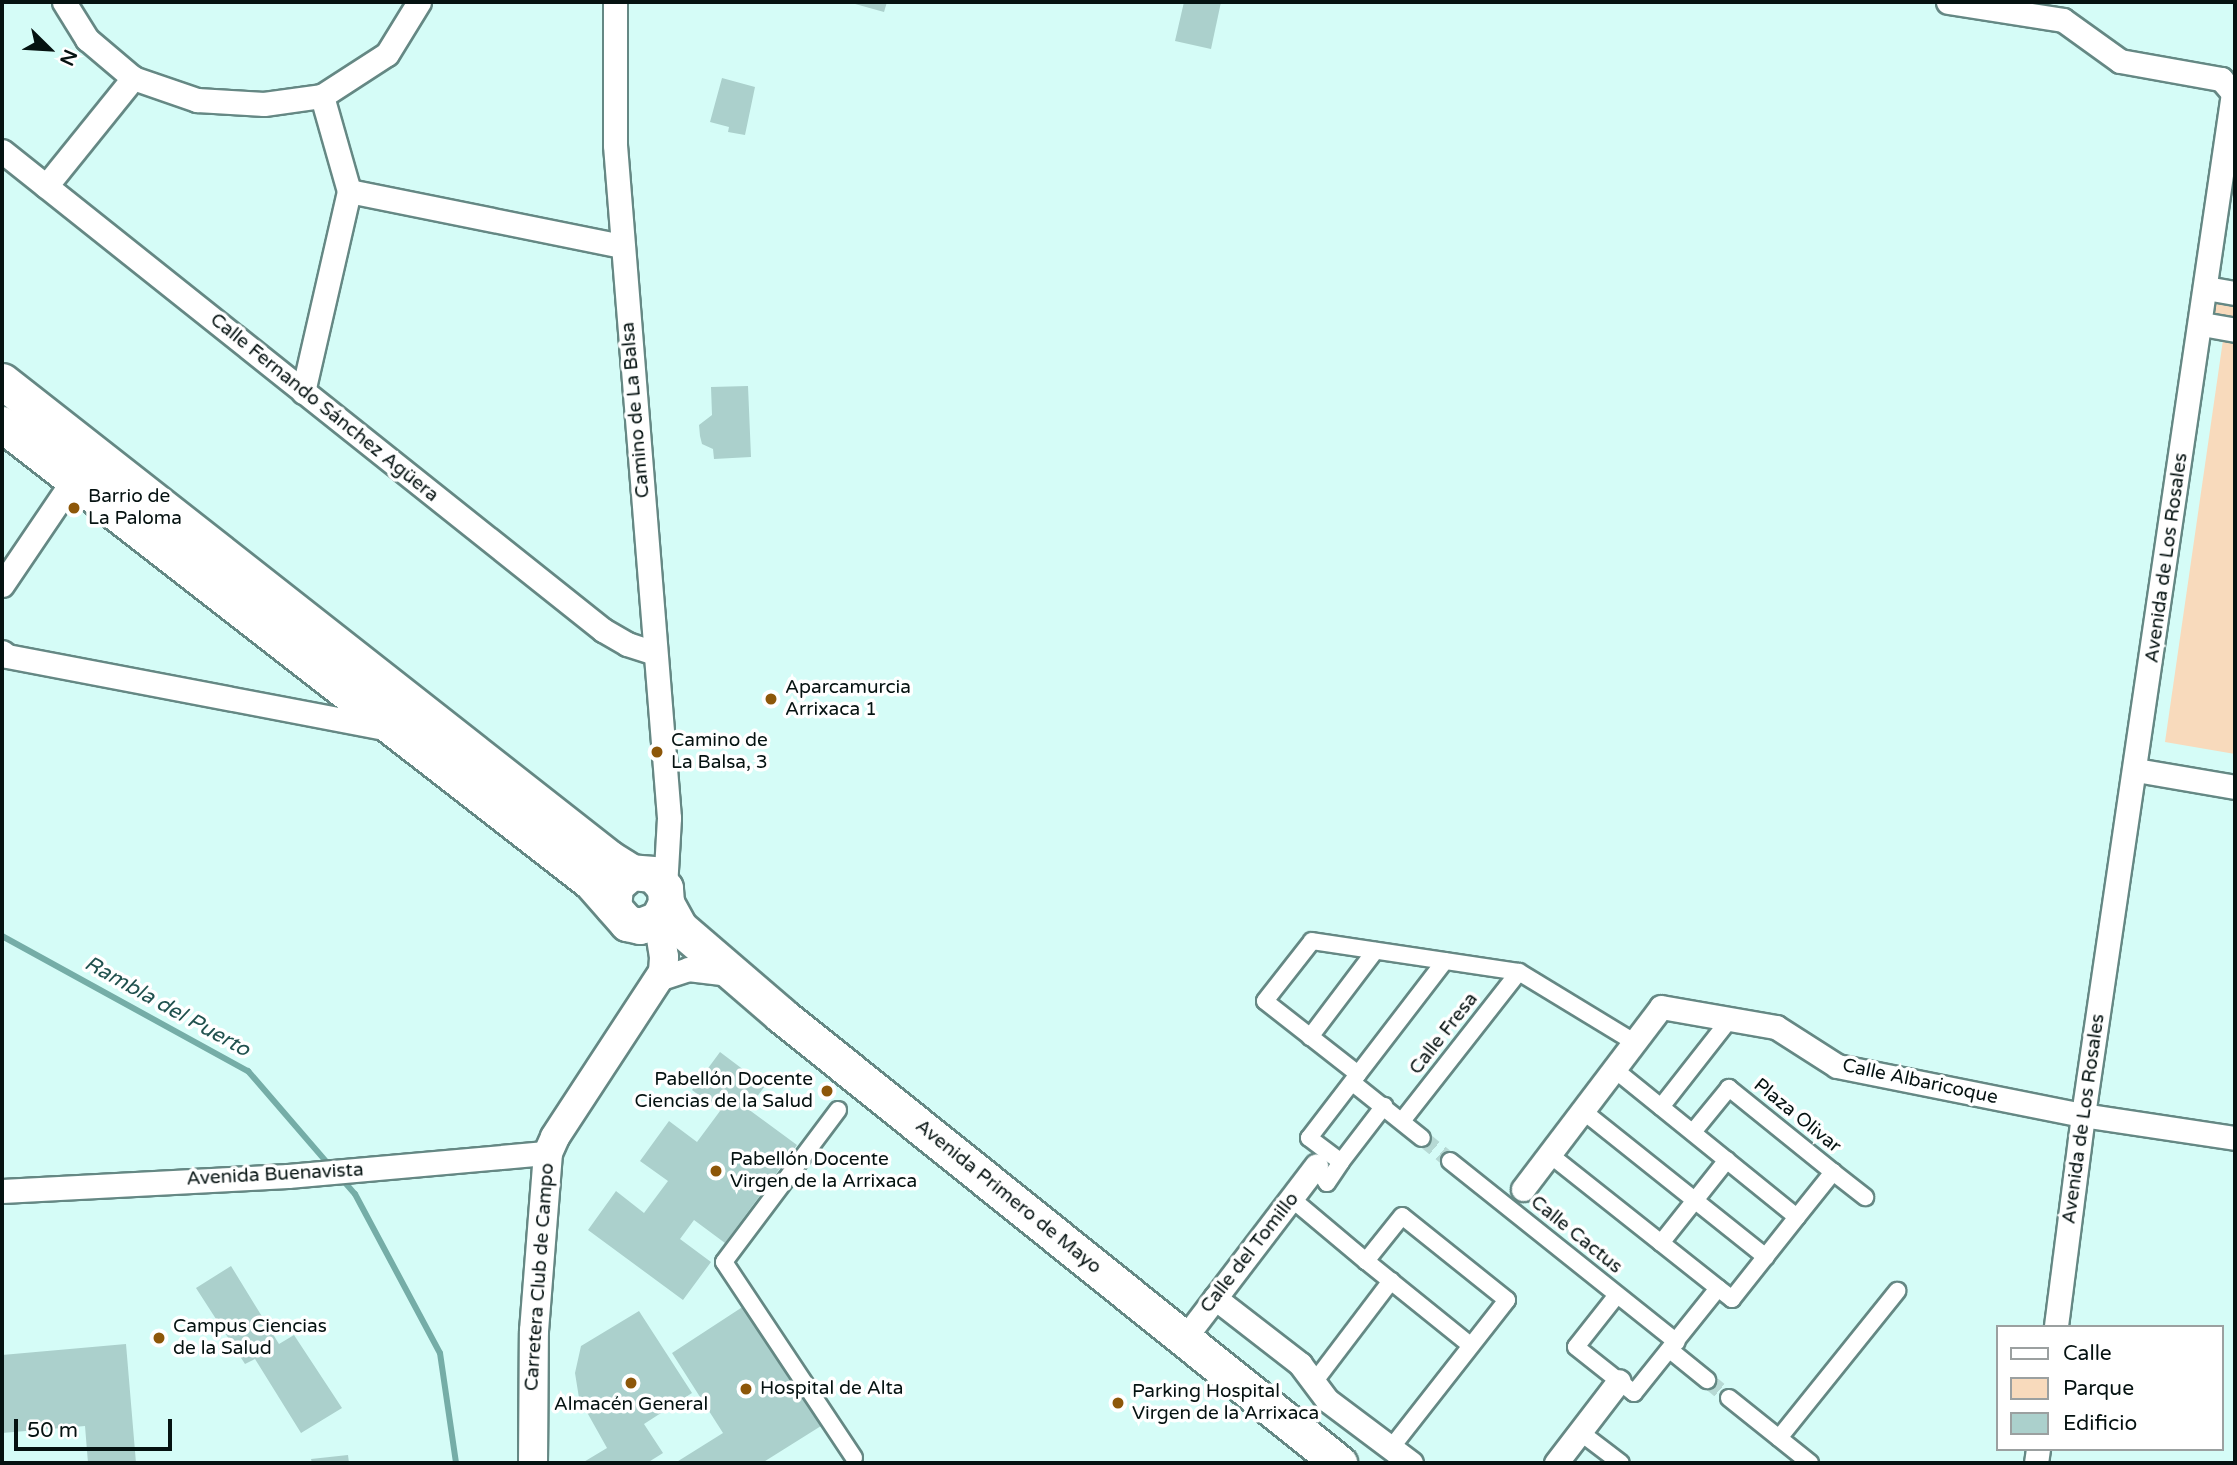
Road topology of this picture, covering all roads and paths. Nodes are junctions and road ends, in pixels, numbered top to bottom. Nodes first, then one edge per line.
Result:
1 (64, 2) edge
2 (419, 2) edge
3 (615, 2) edge
4 (1948, 2) edge
5 (133, 78) junction
6 (322, 96) junction
7 (2, 151) edge
8 (46, 187) junction
9 (349, 191) junction
10 (622, 246) junction
11 (2207, 288) junction
12 (2235, 293) edge
13 (2202, 324) junction
14 (2235, 330) edge
15 (2, 381) edge
16 (303, 392) junction
17 (2, 424) edge
18 (62, 429) junction
19 (73, 480) junction
20 (126, 481) junction
21 (2, 585) edge
22 (2, 652) edge
23 (654, 653) junction
24 (398, 731) junction
25 (2136, 771) junction
26 (2235, 788) edge
27 (652, 916) junction
28 (1375, 951) junction
29 (1445, 961) junction
30 (1519, 972) junction
31 (741, 979) junction
32 (1730, 1019) junction
33 (1310, 1037) junction
34 (1634, 1042) junction
35 (1614, 1069) junction
36 (1355, 1079) junction
37 (1384, 1106) junction
38 (1661, 1107) junction
39 (838, 1110) dead end
40 (1583, 1111) junction
41 (2083, 1115) junction
42 (1402, 1121) junction
43 (1693, 1132) junction
44 (1422, 1138) tunnel mouth
45 (2235, 1138) edge
46 (548, 1153) junction
47 (1549, 1154) junction
48 (1727, 1160) junction
49 (1450, 1161) tunnel mouth
50 (1341, 1163) junction
51 (1316, 1166) joint
52 (1833, 1172) junction
53 (1523, 1189) dead end
54 (2, 1191) edge
55 (1865, 1197) dead end
56 (1292, 1199) junction
57 (1695, 1200) junction
58 (1797, 1217) junction
59 (1661, 1242) junction
60 (1766, 1257) junction
61 (1366, 1261) junction
62 (1391, 1281) junction
63 (1718, 1288) junction
64 (1898, 1291) dead end
65 (1617, 1295) junction
66 (1215, 1298) junction
67 (2056, 1325) edge
68 (1184, 1339) junction
69 (1470, 1345) junction
70 (1673, 1346) junction
71 (1707, 1380) tunnel mouth
72 (1315, 1381) junction
73 (1626, 1387) junction
74 (1729, 1398) tunnel mouth
75 (1580, 1432) junction
76 (1779, 1438) junction
77 (1391, 1448) junction
78 (855, 1458) dead end
79 (533, 1463) edge
80 (1339, 1463) edge
81 (1411, 1463) edge
82 (1556, 1463) edge
83 (1621, 1463) edge
84 (1810, 1463) edge

1 - 5 street
2 - 6 street
3 - 10 street, Camino de La Balsa
4 - 11 street, Avenida de Los Rosales
5 - 6 street
5 - 8 street
6 - 9 street
7 - 8 street, Calle Fernando Sánchez Agüera
8 - 16 street, Calle Fernando Sánchez Agüera
9 - 10 street
9 - 16 street
10 - 23 street, Camino de La Balsa
11 - 12 street
11 - 13 street, Avenida de Los Rosales
13 - 14 street
13 - 25 street, Avenida de Los Rosales
15 - 18 main road
16 - 23 street, Calle Fernando Sánchez Agüera
17 - 19 main road
18 - 19 main road
18 - 20 main road
19 - 20 main road
19 - 21 street
19 - 24 main road
20 - 27 main road
22 - 24 street
23 - 27 street, Camino de La Balsa
24 - 27 main road
25 - 26 street
25 - 41 street, Avenida de Los Rosales
27 - 31 main road, Avenida Primero de Mayo
27 - 31 street
27 - 46 street, Carretera Club de Campo
28 - 29 street
28 - 33 street
28 - 33 street
29 - 30 street
29 - 36 street
30 - 34 street
30 - 42 street, Calle Fresa
31 - 68 main road, Avenida Primero de Mayo
32 - 34 street, Calle Albaricoque
32 - 38 street
32 - 41 street, Calle Albaricoque
33 - 36 street
34 - 35 street, Calle Albaricoque
35 - 38 street
35 - 40 street, Calle Albaricoque
36 - 37 street
36 - 50 street
37 - 42 street
37 - 50 street
38 - 43 street
39 - 78 street
40 - 47 street, Calle Albaricoque
40 - 57 street
41 - 45 street, Calle Albaricoque
41 - 67 street, Avenida de Los Rosales
42 - 44 street
43 - 48 street
43 - 52 street, Plaza Olivar
46 - 54 street, Avenida Buenavista
46 - 79 street, Carretera Club de Campo
47 - 53 street, Calle Albaricoque
47 - 59 street
48 - 57 street
48 - 58 street
49 - 65 street, Calle Cactus
50 - 51 street
51 - 56 street, Calle del Tomillo
52 - 55 street
52 - 58 street, Plaza Olivar
56 - 61 street
56 - 66 street, Calle del Tomillo
57 - 59 street
57 - 60 street
58 - 60 street, Plaza Olivar
59 - 63 street
60 - 63 street, Plaza Olivar
61 - 62 street
61 - 69 street
62 - 69 street
62 - 72 street
63 - 70 street
64 - 76 street
65 - 70 street, Calle Cactus
65 - 73 street
66 - 68 street, Calle del Tomillo
66 - 72 street
68 - 80 main road, Avenida Primero de Mayo
69 - 77 street
70 - 71 street, Calle Cactus
70 - 73 street
72 - 77 street
73 - 75 street
74 - 76 street
75 - 82 street
75 - 83 street
76 - 84 street
77 - 81 street

